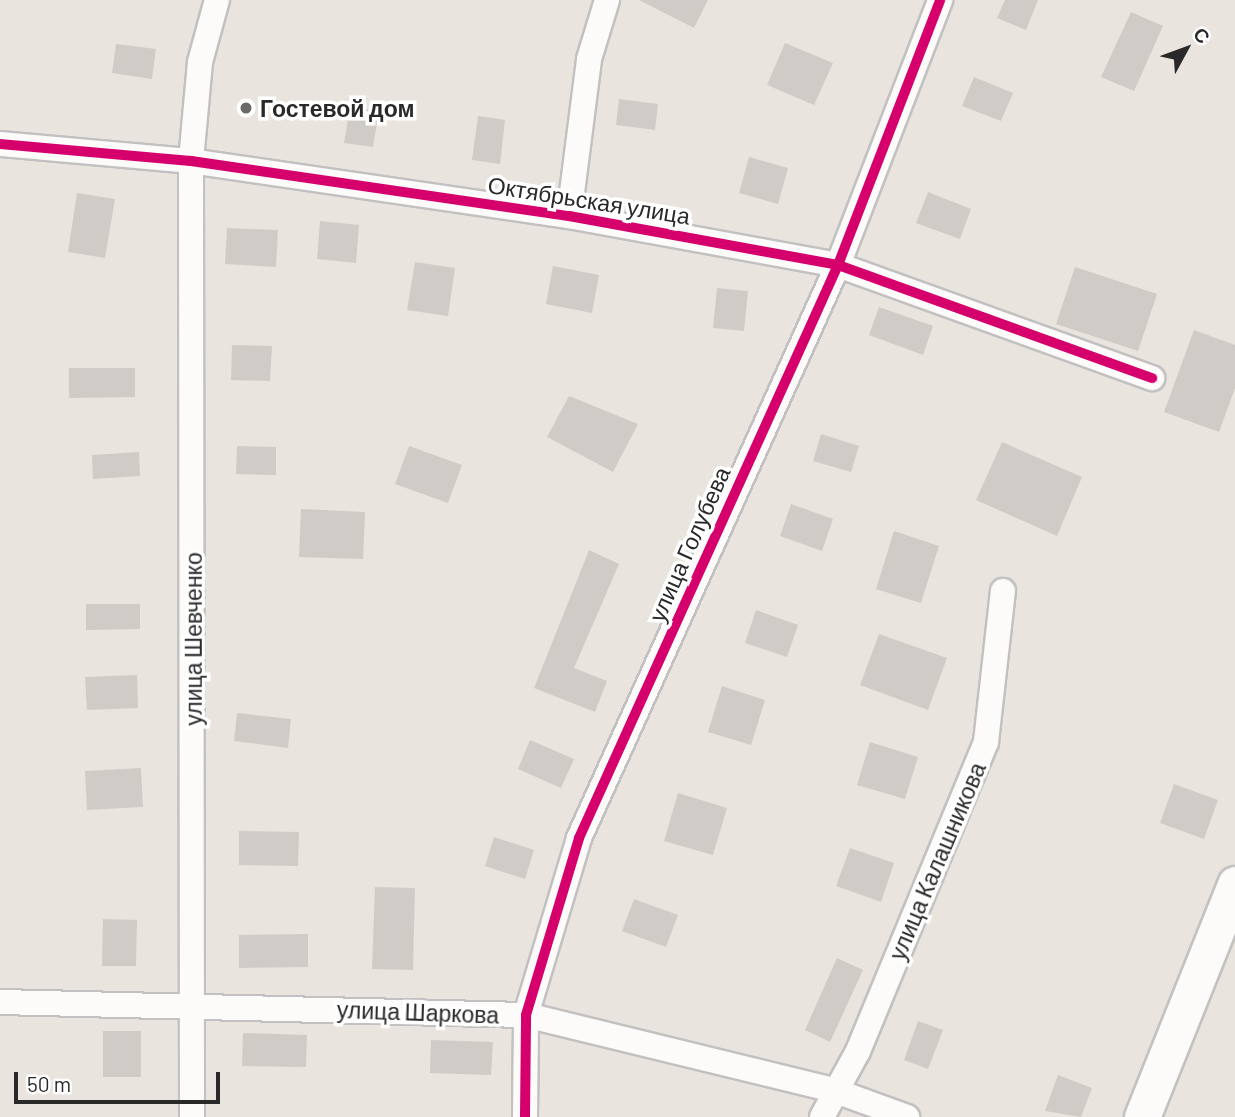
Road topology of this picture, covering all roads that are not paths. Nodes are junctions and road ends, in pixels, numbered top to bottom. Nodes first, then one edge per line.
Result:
1 (217, 0) edge
2 (607, 0) edge
3 (940, 0) edge
4 (0, 144) edge
5 (191, 161) junction
6 (569, 216) junction
7 (838, 265) junction
8 (1152, 379) dead end
9 (1003, 591) dead end
10 (1235, 884) edge
11 (0, 1002) edge
12 (195, 1006) junction
13 (526, 1015) junction
14 (833, 1090) junction
15 (192, 1117) edge
16 (525, 1117) edge
17 (822, 1117) edge
18 (907, 1117) edge
19 (1142, 1117) edge

1 - 5 street, улица Шевченко
2 - 6 street
3 - 7 street, улица Голубева
4 - 5 street, Октябрьская улица
5 - 6 street, Октябрьская улица
5 - 12 street, улица Шевченко
6 - 7 street, Октябрьская улица
7 - 8 street, Октябрьская улица
7 - 13 street, улица Голубева
9 - 14 street, улица Калашникова
10 - 19 main road
11 - 12 street, улица Шаркова
12 - 13 street, улица Шаркова
12 - 15 street, улица Шевченко
13 - 14 street, улица Шаркова
13 - 16 street, улица Голубева
14 - 17 street, улица Калашникова
14 - 18 street, улица Шаркова

